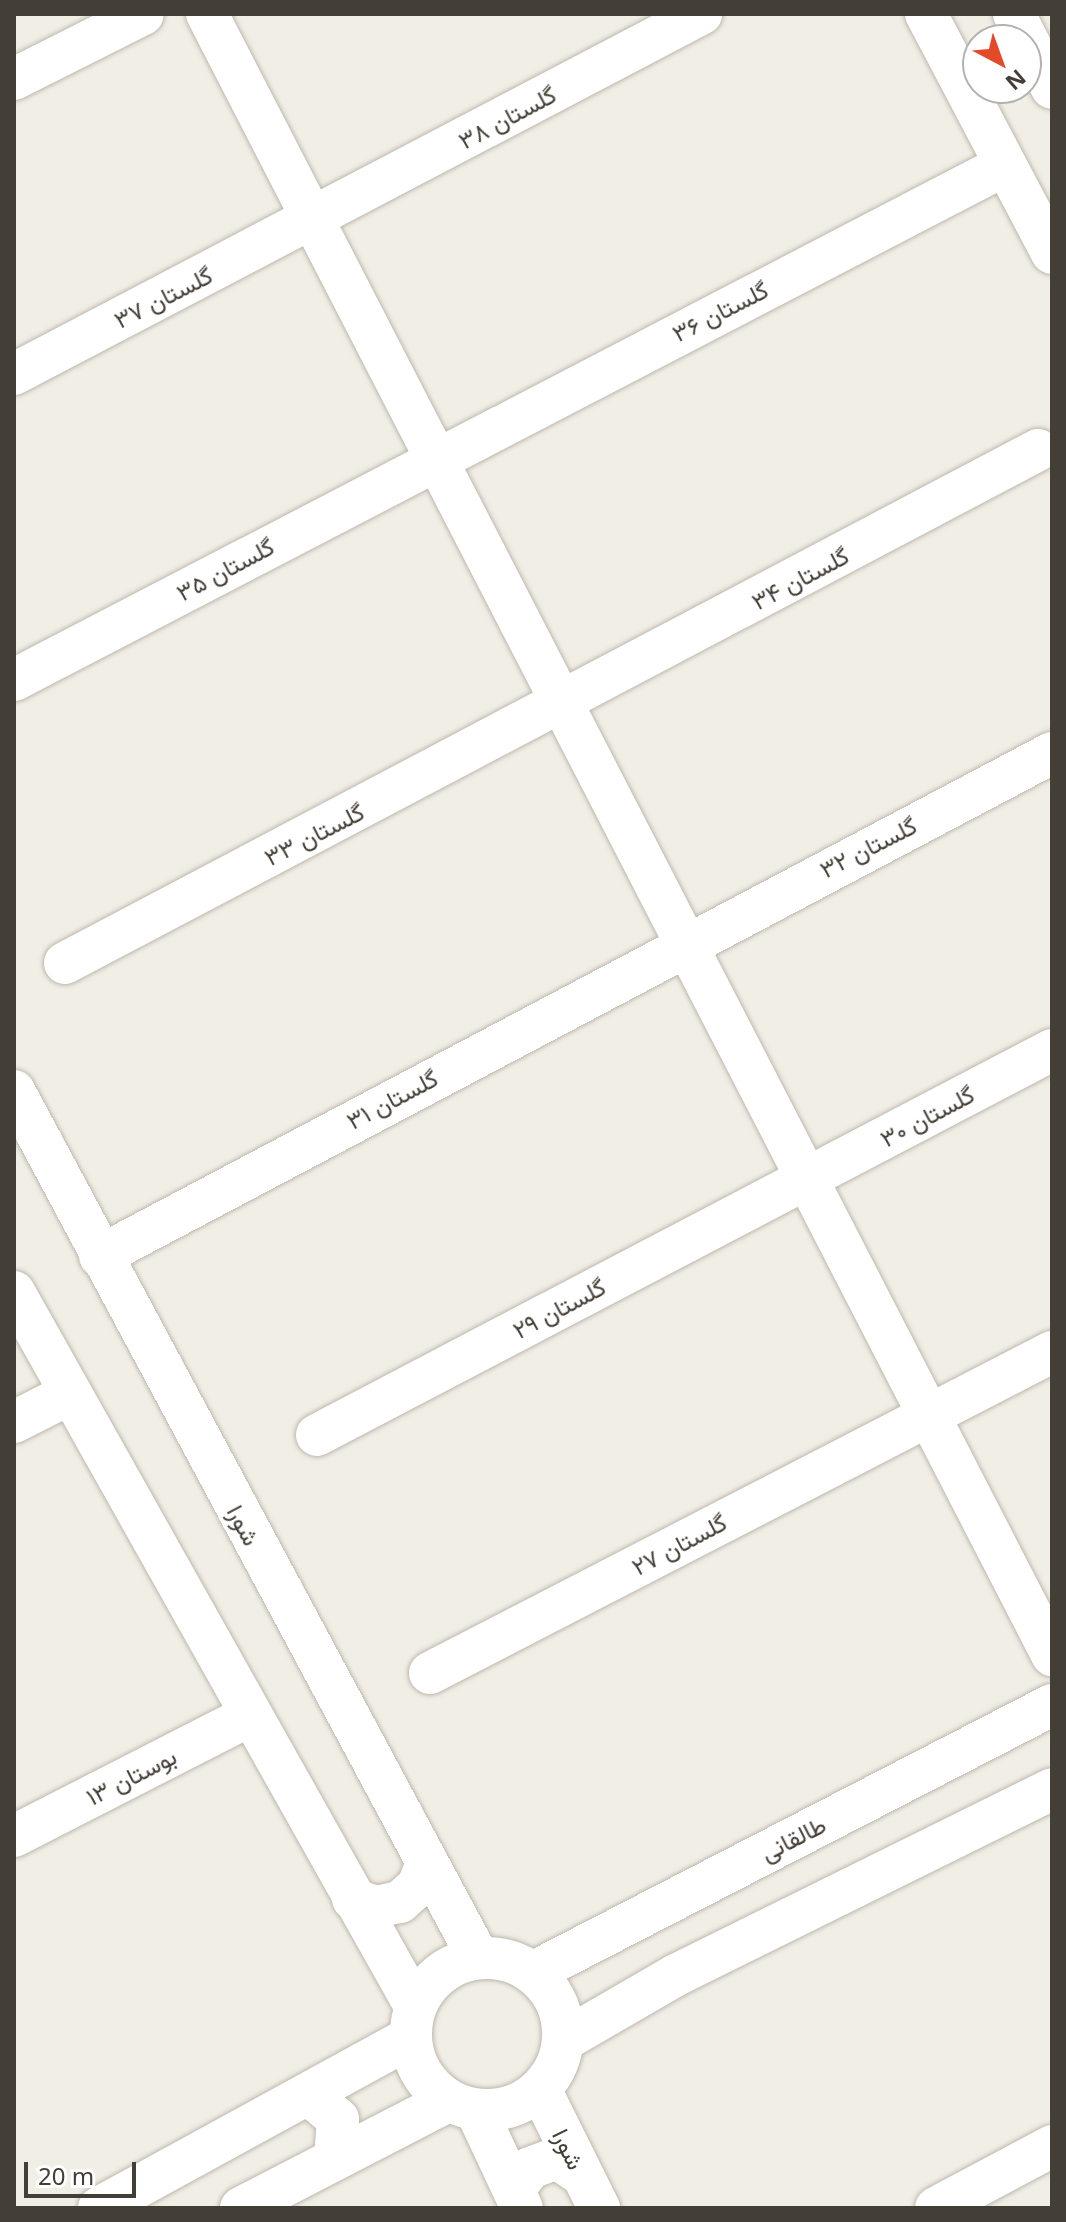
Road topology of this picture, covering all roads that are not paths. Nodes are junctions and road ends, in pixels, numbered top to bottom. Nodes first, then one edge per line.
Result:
1 (143, 14) edge
2 (207, 14) edge
3 (701, 14) edge
4 (926, 14) edge
5 (1014, 14) edge
6 (14, 79) edge
7 (1052, 88) edge
8 (1005, 165) junction
9 (312, 220) junction
10 (1052, 253) edge
11 (14, 374) edge
12 (1038, 450) dead end
13 (435, 458) junction
14 (14, 680) edge
15 (563, 705) junction
16 (1052, 753) edge
17 (684, 941) junction
18 (65, 963) dead end
19 (1052, 1050) edge
20 (14, 1091) edge
21 (802, 1181) junction
22 (100, 1256) junction
23 (14, 1292) edge
24 (1052, 1352) edge
25 (67, 1395) junction
26 (928, 1414) junction
27 (14, 1422) edge
28 (317, 1435) dead end
29 (1052, 1655) edge
30 (430, 1673) dead end
31 (1052, 1705) edge
32 (247, 1717) junction
33 (1052, 1789) edge
34 (14, 1836) edge
35 (427, 1863) junction
36 (353, 1899) junction
37 (654, 1910) junction
38 (478, 1957) junction
39 (534, 1972) junction
40 (676, 1975) junction
41 (412, 2022) junction
42 (564, 2040) junction
43 (540, 2089) junction
44 (308, 2094) junction
45 (462, 2105) junction
46 (1052, 2146) edge
47 (335, 2159) junction
48 (590, 2191) edge
49 (518, 2199) edge
50 (99, 2208) edge
51 (241, 2208) edge
52 (936, 2208) edge

1 - 6 street
2 - 9 street
3 - 9 street, گلستان ۳۸
4 - 8 street
5 - 7 street
8 - 10 street
8 - 13 street, گلستان ۳۶
9 - 11 street, گلستان ۳۷
9 - 13 street
12 - 15 street, گلستان ۳۴
13 - 14 street, گلستان ۳۵
13 - 15 street
15 - 17 street
15 - 18 street, گلستان ۳۳
16 - 17 street, گلستان ۳۲
17 - 21 street
17 - 22 street, گلستان ۳۱
19 - 21 street, گلستان ۳۰
20 - 22 street, شورا
21 - 26 street
21 - 28 street, گلستان ۲۹
22 - 35 street, شورا
23 - 25 street
24 - 26 street, گلستان ۲۷
25 - 27 street
25 - 32 street
26 - 29 street
26 - 30 street, گلستان ۲۷
31 - 37 street, طالقانی
32 - 34 street, بوستان ۱۳
32 - 36 street
33 - 40 street
35 - 36 street
35 - 38 street, شورا
36 - 41 street
37 - 39 street, طالقانی
37 - 40 street
38 - 39 street
38 - 41 street
39 - 42 street
40 - 42 street
41 - 44 street
41 - 45 street
42 - 43 street
43 - 45 street
43 - 48 street, شورا
44 - 47 street
44 - 50 street
45 - 47 street
45 - 49 street
46 - 52 street
47 - 51 street
48 - 49 street

